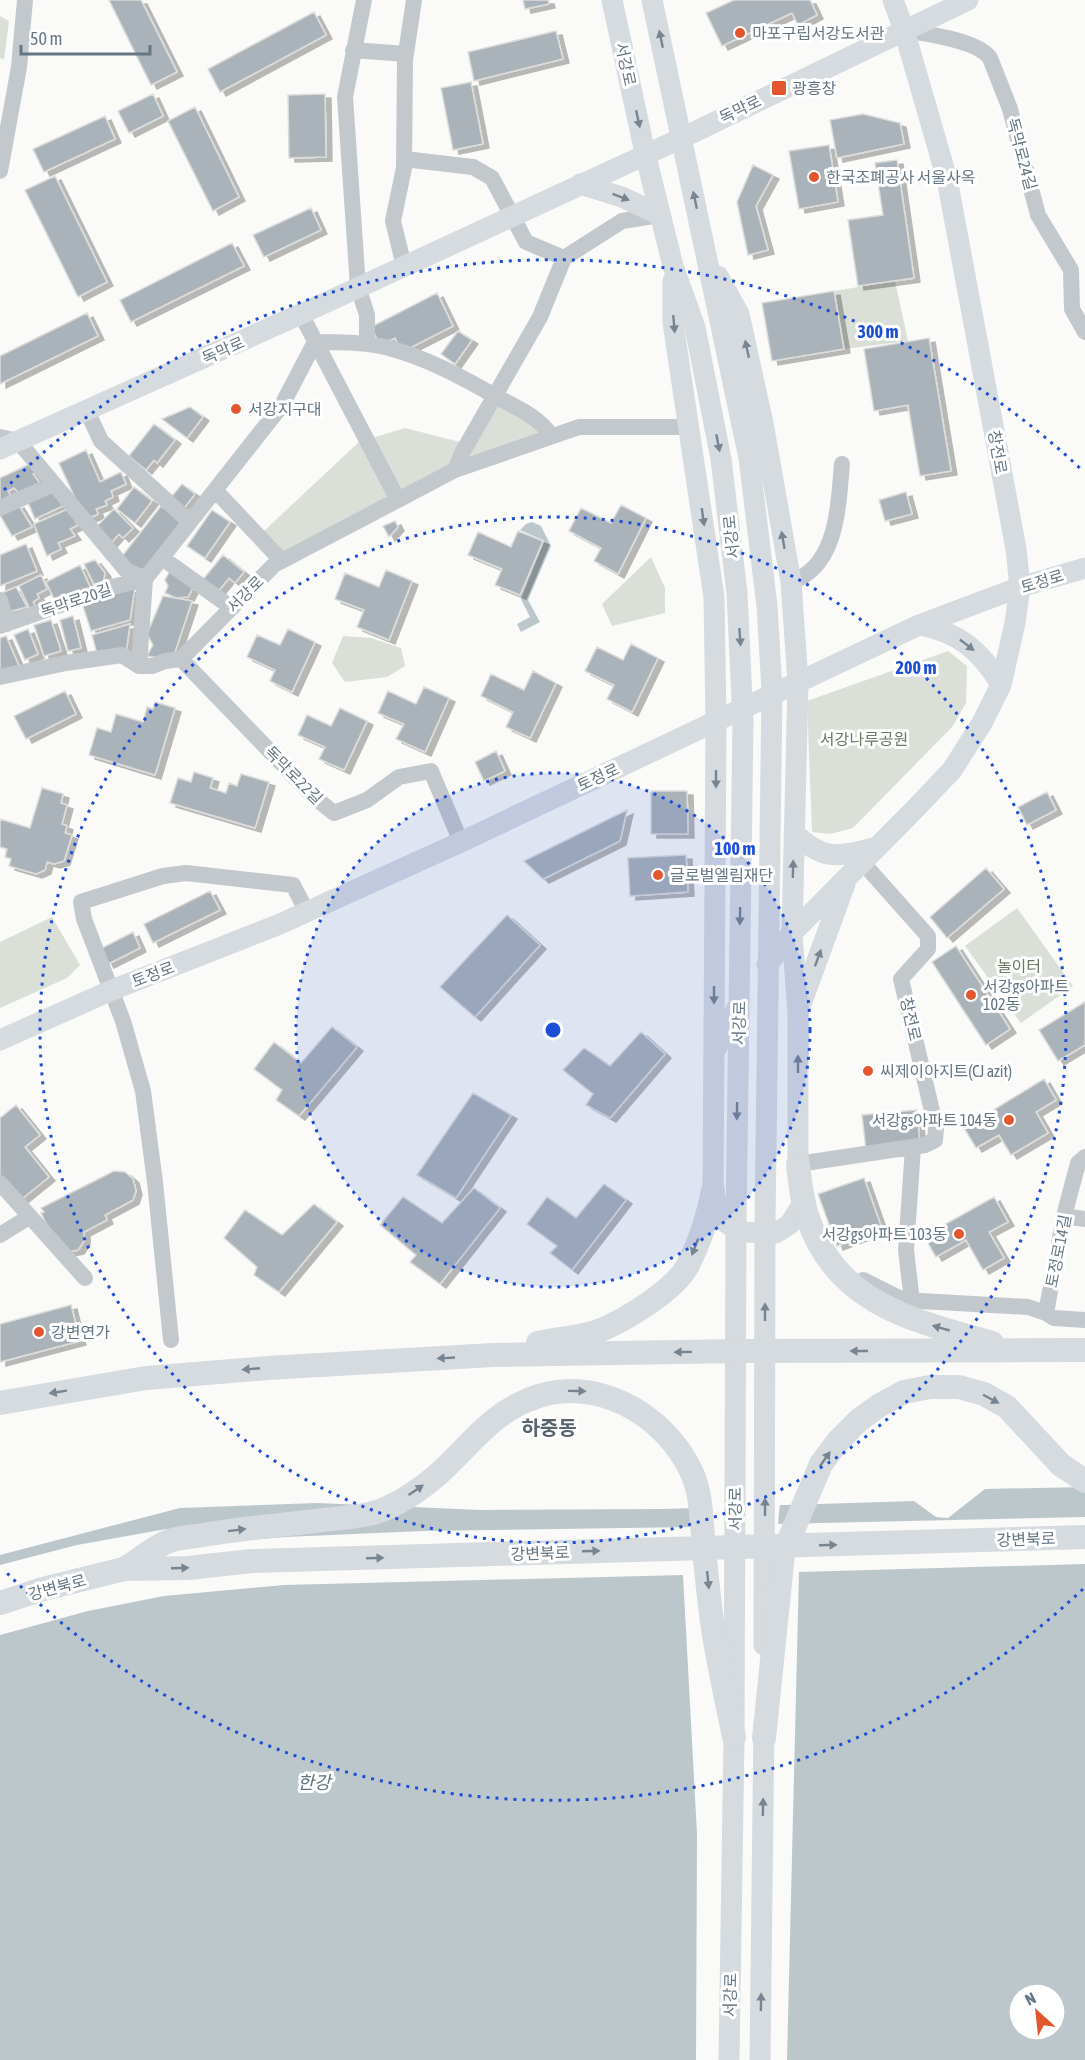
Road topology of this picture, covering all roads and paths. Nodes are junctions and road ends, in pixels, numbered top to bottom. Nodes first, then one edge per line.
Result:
1 (25, 0) edge
2 (364, 0) edge
3 (414, 0) edge
4 (612, 0) edge
5 (652, 0) edge
6 (893, 0) edge
7 (968, 0) edge
8 (904, 30) junction
9 (353, 50) junction
10 (406, 54) junction
11 (682, 138) junction
12 (645, 153) junction
13 (404, 159) junction
14 (0, 171) edge
15 (580, 184) junction
16 (660, 215) junction
17 (511, 216) junction
18 (707, 257) junction
19 (564, 258) junction
20 (404, 266) junction
21 (673, 266) junction
22 (358, 287) junction
23 (301, 314) junction
24 (1085, 332) edge
25 (315, 342) junction
26 (367, 344) junction
27 (496, 396) junction
28 (87, 411) junction
29 (689, 427) junction
30 (551, 436) junction
31 (6, 442) edge
32 (842, 464) dead end
33 (455, 470) junction
34 (54, 484) junction
35 (214, 490) junction
36 (398, 500) junction
37 (0, 508) edge
38 (190, 522) junction
39 (162, 558) junction
40 (282, 561) junction
41 (1085, 568) edge
42 (145, 579) junction
43 (791, 582) junction
44 (1020, 587) junction
45 (0, 600) edge
46 (232, 608) junction
47 (3, 625) edge
48 (919, 625) junction
49 (181, 659) junction
50 (139, 666) junction
51 (0, 677) edge
52 (798, 682) junction
53 (1001, 685) junction
54 (716, 721) junction
55 (794, 833) junction
56 (460, 842) junction
57 (878, 847) junction
58 (856, 869) junction
59 (307, 912) junction
60 (792, 933) junction
61 (112, 990) junction
62 (798, 1013) junction
63 (0, 1041) edge
64 (714, 1053) junction
65 (913, 1147) junction
66 (1085, 1157) edge
67 (798, 1164) junction
68 (0, 1183) edge
69 (713, 1191) junction
70 (803, 1203) junction
71 (1064, 1216) junction
72 (29, 1217) junction
73 (1085, 1219) edge
74 (0, 1235) edge
75 (818, 1243) junction
76 (85, 1278) dead end
77 (912, 1300) junction
78 (1046, 1313) junction
79 (1085, 1320) edge
80 (171, 1340) dead end
81 (1017, 1350) junction
82 (1085, 1350) edge
83 (493, 1355) junction
84 (0, 1403) edge
85 (1085, 1481) edge
86 (1085, 1537) edge
87 (124, 1569) junction
88 (0, 1603) edge
89 (734, 1737) junction
90 (764, 1738) junction
91 (729, 2060) edge
92 (760, 2060) edge

1 - 14 street
2 - 9 street
3 - 10 street
4 -> 12 main road, 서강로
11 -> 5 main road, 서강로
6 - 8 main road, 창전로
7 - 8 main road, 독막로
8 - 11 main road, 독막로
8 - 24 street, 독막로24길
8 - 44 main road, 창전로
9 - 10 street
9 - 22 street
10 - 13 street
11 - 12 main road, 독막로
18 -> 11 main road, 서강로
12 - 15 main road, 독막로
12 - 16 main road, 서강로
13 - 17 street
13 - 20 street
15 -> 16 main road
15 - 17 main road, 독막로
16 - 19 street
16 - 21 main road, 서강로
17 - 19 street
17 - 20 main road, 독막로
43 -> 18 main road
90 -> 18 main road, 서강로
19 - 27 street
20 - 22 main road, 독막로
21 -> 29 main road
21 -> 89 main road, 서강로
22 - 23 main road, 독막로
22 - 26 street
23 - 25 street
23 - 28 main road, 독막로
25 - 26 street
25 - 35 street
25 - 36 street
26 - 27 street
27 - 30 street
27 - 33 street
28 - 31 main road, 독막로
28 - 38 street
29 - 30 street, 서강로
29 -> 54 main road
30 - 33 street, 서강로
31 - 34 street, 독막로
32 - 43 street
33 - 36 street, 서강로
34 - 37 street
34 - 42 street, 독막로
35 - 38 street
35 - 40 street
36 - 40 street, 서강로
38 - 39 street
39 - 42 street
39 - 46 street
40 - 46 street, 서강로
41 - 44 main road, 토정로
42 - 47 street, 독막로20길
42 - 50 street
43 - 52 main road
44 - 48 main road, 토정로
44 - 53 main road, 창전로
45 - 47 street, 독막로20길
46 - 49 street, 서강로
48 - 52 main road, 토정로
48 -> 53 main road
49 - 50 street
49 - 56 street, 독막로22길
50 - 51 street
52 - 54 main road, 토정로
52 - 55 main road
53 - 57 main road, 창전로
54 - 56 main road, 토정로
54 -> 64 main road
55 - 57 main road
60 -> 55 main road
56 - 59 main road, 토정로
57 - 58 main road, 창전로
58 - 60 main road
62 -> 58 main road
58 - 65 street, 창전로
59 - 61 main road, 토정로
59 - 61 street
60 - 62 main road
60 - 64 main road
61 - 63 main road, 토정로
61 - 80 street, 토정로
67 -> 62 main road
64 - 69 main road
65 - 67 street, 창전로
65 - 77 street
66 - 71 street, 토정로14길
67 - 70 highway
68 - 72 street
69 - 70 main road
69 -> 83 highway
70 - 75 highway
71 - 73 street
71 - 78 street, 토정로14길
72 - 74 street
72 - 76 street
75 - 77 street
81 -> 75 highway
77 - 78 street
78 - 79 street
81 - 82 highway
81 -> 83 highway
83 -> 84 highway
90 -> 85 highway
87 -> 86 highway, 강변북로
87 - 88 highway, 강변북로
87 -> 89 highway
89 - 91 main road, 서강로
92 -> 90 main road, 서강로

